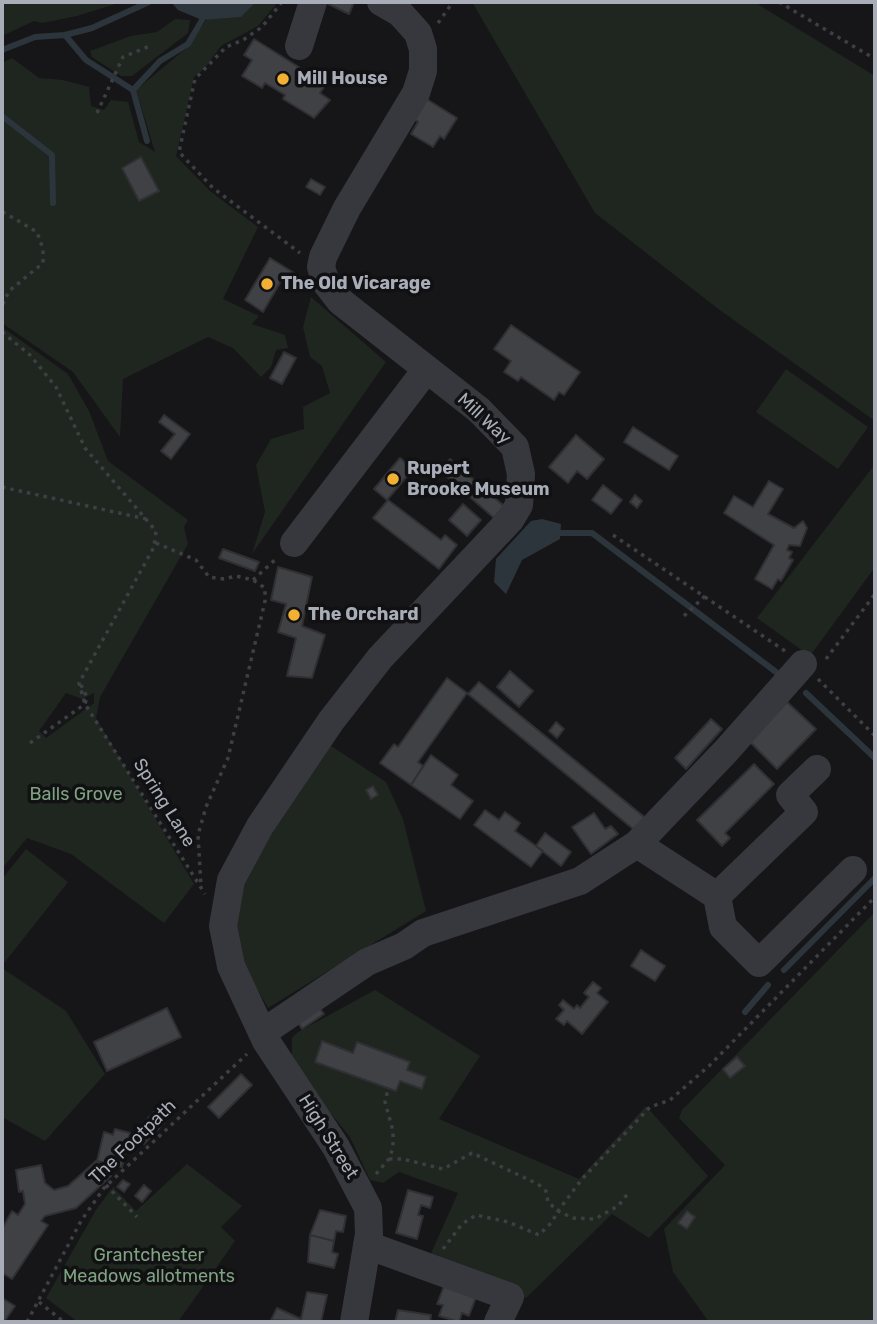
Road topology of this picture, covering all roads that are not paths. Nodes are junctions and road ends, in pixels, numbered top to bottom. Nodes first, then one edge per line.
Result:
1 (313, 2) edge
2 (381, 2) edge
3 (299, 46) dead end
4 (426, 370) junction
5 (294, 542) road end
6 (808, 669) road end
7 (817, 769) dead end
8 (637, 844) junction
9 (853, 870) dead end
10 (718, 896) junction
11 (231, 965) joint
12 (264, 1037) junction
13 (368, 1245) junction
14 (507, 1314) edge
15 (354, 1322) edge

1 - 3 street
2 - 4 street, Mill Way
4 - 5 street
4 - 11 street, Mill Way
6 - 8 street
7 - 10 street
8 - 10 street
8 - 12 street
9 - 10 street
11 - 12 street, High Street
12 - 13 street, High Street
13 - 14 street
13 - 15 street, High Street

